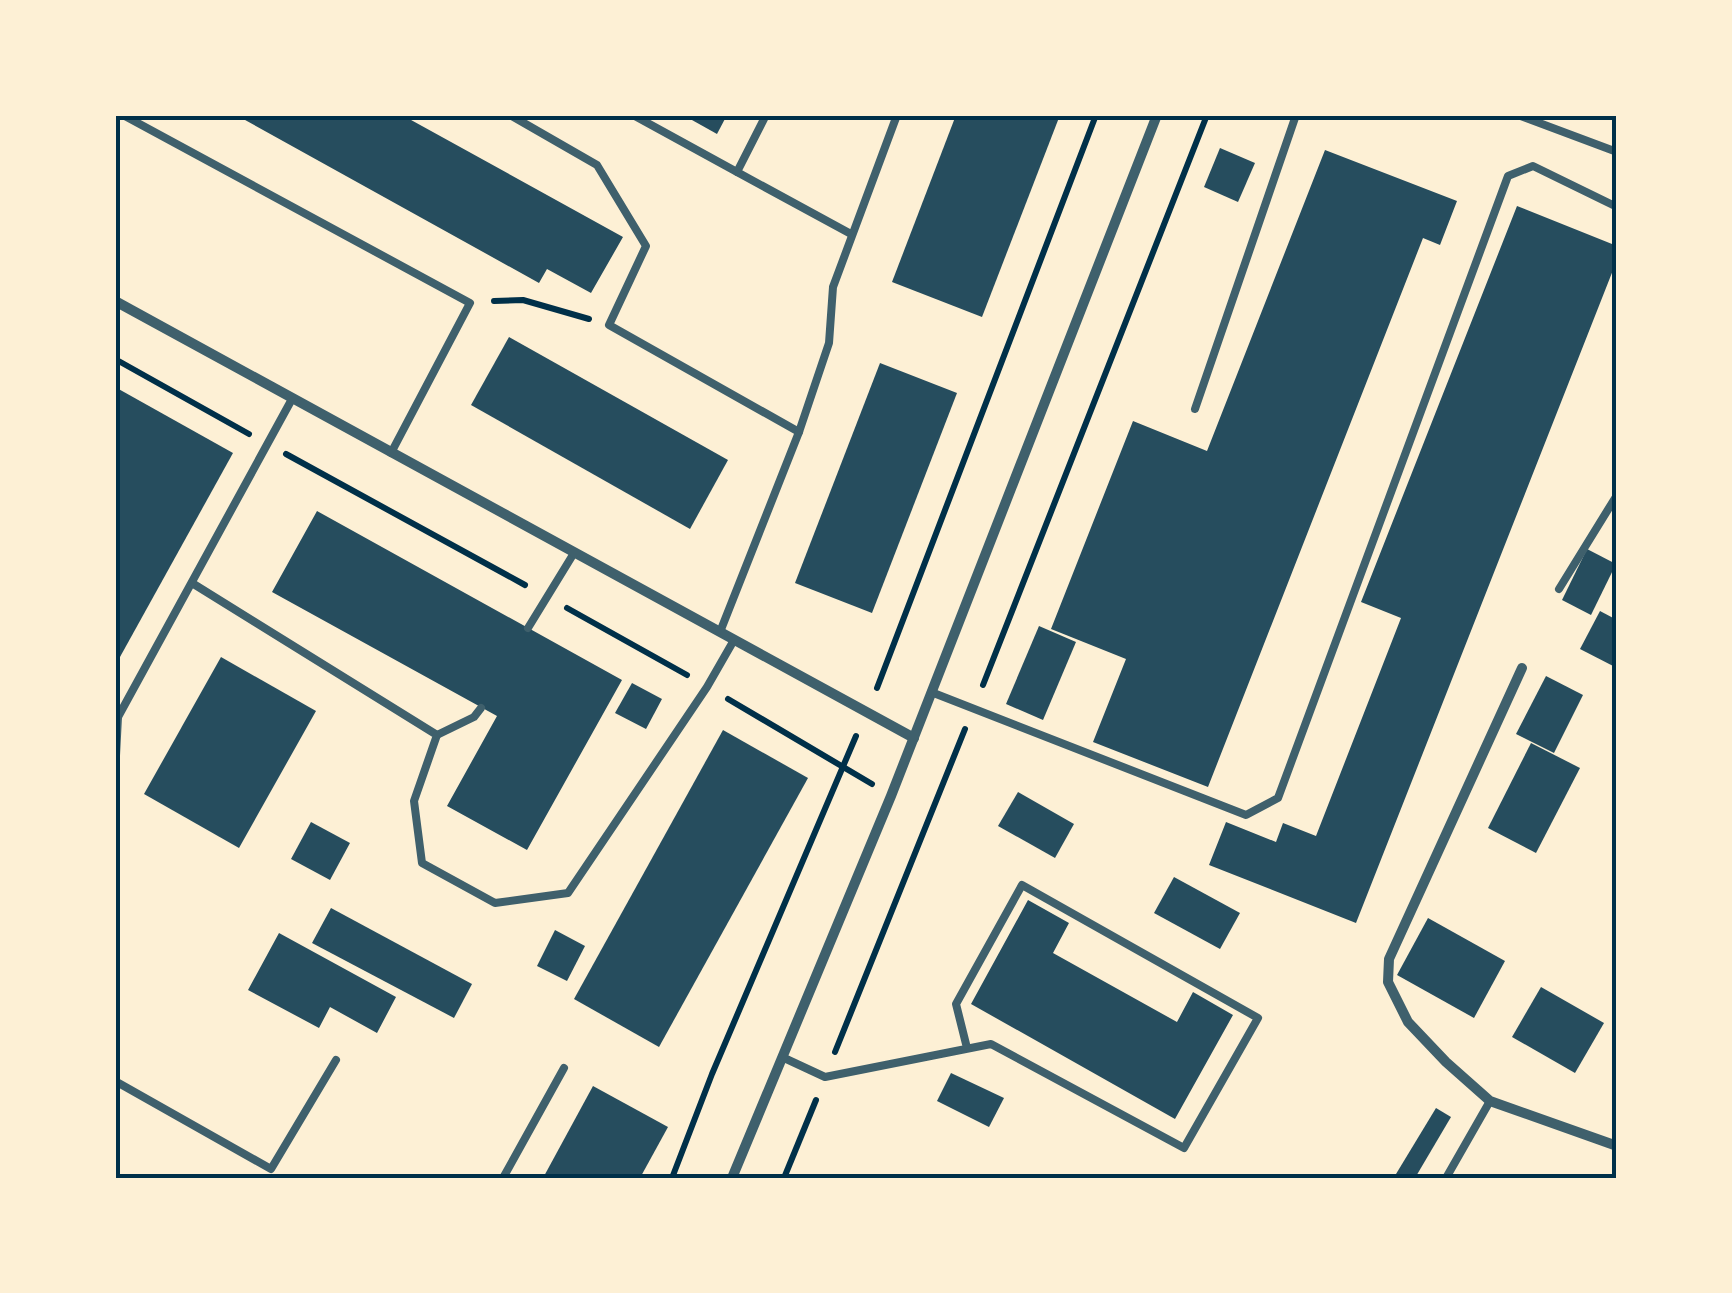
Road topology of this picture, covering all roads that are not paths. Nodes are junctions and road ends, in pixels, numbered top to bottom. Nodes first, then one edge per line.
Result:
1 (123, 115) edge
2 (510, 115) edge
3 (633, 115) edge
4 (766, 115) edge
5 (897, 115) edge
6 (1157, 115) edge
7 (1296, 115) edge
8 (1518, 115) edge
9 (1617, 152) edge
10 (737, 172) junction
11 (1617, 206) edge
12 (851, 234) junction
13 (115, 300) edge
14 (292, 399) junction
15 (1195, 410) dead end
16 (799, 432) junction
17 (390, 453) junction
18 (1617, 495) edge
19 (574, 553) junction
20 (192, 584) junction
21 (1559, 589) dead end
22 (528, 628) dead end
23 (720, 632) junction
24 (734, 640) junction
25 (1522, 668) dead end
26 (930, 692) junction
27 (481, 708) dead end
28 (117, 716) edge
29 (436, 734) junction
30 (914, 738) junction
31 (115, 775) edge
32 (967, 1048) junction
33 (782, 1057) junction
34 (336, 1060) dead end
35 (564, 1068) dead end
36 (115, 1080) edge
37 (1490, 1101) junction
38 (1617, 1146) edge
39 (502, 1178) edge
40 (732, 1178) edge
41 (1446, 1178) edge

1 - 17 lane
2 - 16 lane
3 - 10 lane
4 - 10 lane
5 - 12 lane
6 - 26 street
7 - 15 lane
8 - 9 lane
10 - 12 lane
11 - 26 lane
12 - 16 lane
13 - 14 street
14 - 17 street
14 - 20 lane
16 - 23 lane
17 - 19 street
18 - 21 lane
19 - 22 lane
19 - 23 street
20 - 28 lane
20 - 29 lane
23 - 24 street
24 - 29 lane
24 - 30 street
25 - 37 street
26 - 30 street
27 - 29 lane
28 - 31 lane
30 - 33 street
32 - 32 lane
32 - 33 lane
33 - 40 street
34 - 36 lane
35 - 39 lane
37 - 38 street
37 - 41 lane

